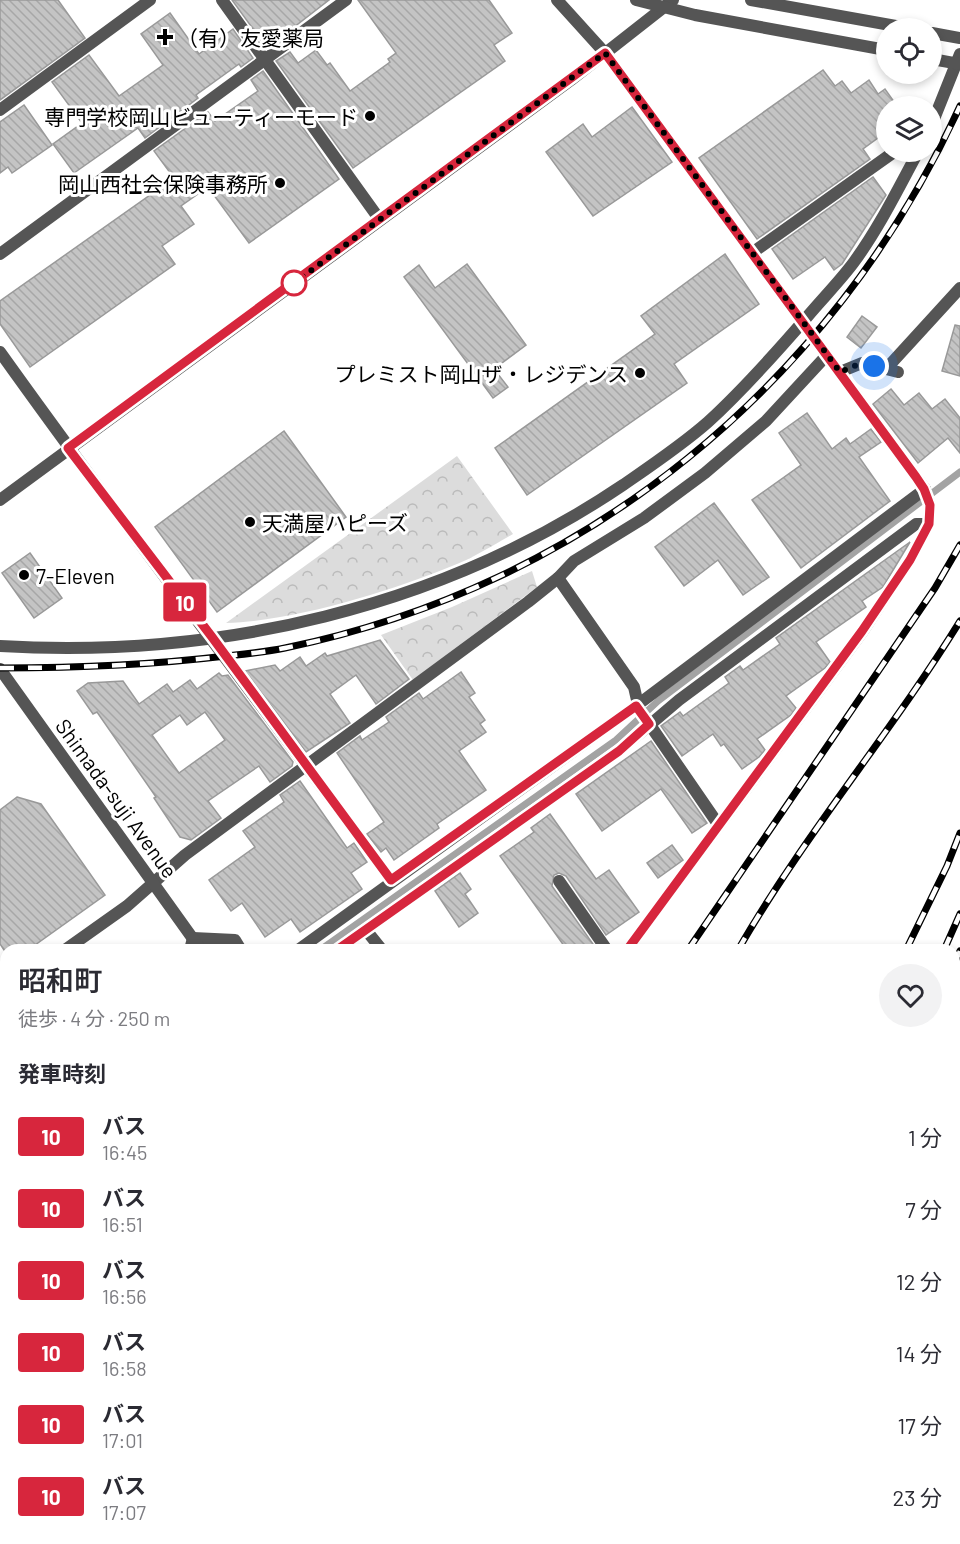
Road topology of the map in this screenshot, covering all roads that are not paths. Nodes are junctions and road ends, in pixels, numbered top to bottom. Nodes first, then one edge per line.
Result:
1 (150, 0) edge
2 (222, 0) edge
3 (346, 0) edge
4 (557, 0) edge
5 (636, 0) edge
6 (673, 0) edge
7 (751, 0) edge
8 (876, 22) edge
9 (942, 35) edge
10 (960, 38) edge
11 (876, 49) edge
12 (605, 53) junction
13 (960, 54) edge
14 (265, 58) junction
15 (942, 61) edge
16 (960, 64) edge
17 (942, 99) edge
18 (0, 110) edge
19 (880, 162) edge
20 (913, 162) edge
21 (381, 220) junction
22 (752, 253) junction
23 (0, 254) edge
24 (960, 288) edge
25 (802, 322) junction
26 (0, 352) edge
27 (827, 355) junction
28 (840, 372) junction
29 (68, 448) junction
30 (927, 496) junction
31 (0, 500) edge
32 (929, 524) junction
33 (558, 578) junction
34 (212, 637) junction
35 (0, 646) edge
36 (0, 669) edge
37 (637, 707) junction
38 (647, 722) junction
39 (307, 766) junction
40 (718, 824) junction
41 (391, 880) junction
42 (559, 881) dead end
43 (154, 883) junction
44 (366, 930) junction
45 (73, 944) edge
46 (191, 944) edge
47 (238, 944) edge
48 (306, 944) edge
49 (346, 944) edge
50 (377, 944) edge
51 (604, 944) edge
52 (631, 944) edge

1 - 18 street
2 - 14 street
3 - 14 street
4 - 12 street
5 - 11 street, bridge
6 - 12 street
7 - 8 street
9 - 10 street
12 - 21 street
12 - 22 street
13 - 17 street
14 - 21 street
14 - 23 street
15 - 16 street, bridge
19 - 22 street
20 - 25 street
21 - 29 street
22 - 25 street
24 - 28 street
25 - 27 street
25 - 34 street
26 - 29 street
27 - 28 street
27 - 33 street
28 - 30 street
29 - 31 street
29 - 34 street
30 - 32 street
30 - 37 street
32 - 38 street
32 - 40 street
33 - 37 street
33 - 39 street
34 - 35 street
34 - 39 street
36 - 43 street, Shimada-suji Avenue
37 - 38 street
37 - 41 street
38 - 40 street
38 - 44 street
39 - 41 street
39 - 43 street
40 - 52 street
41 - 48 street
42 - 51 street
43 - 45 street
43 - 46 street, Shimada-suji Avenue
44 - 49 street
44 - 50 street
46 - 47 street

